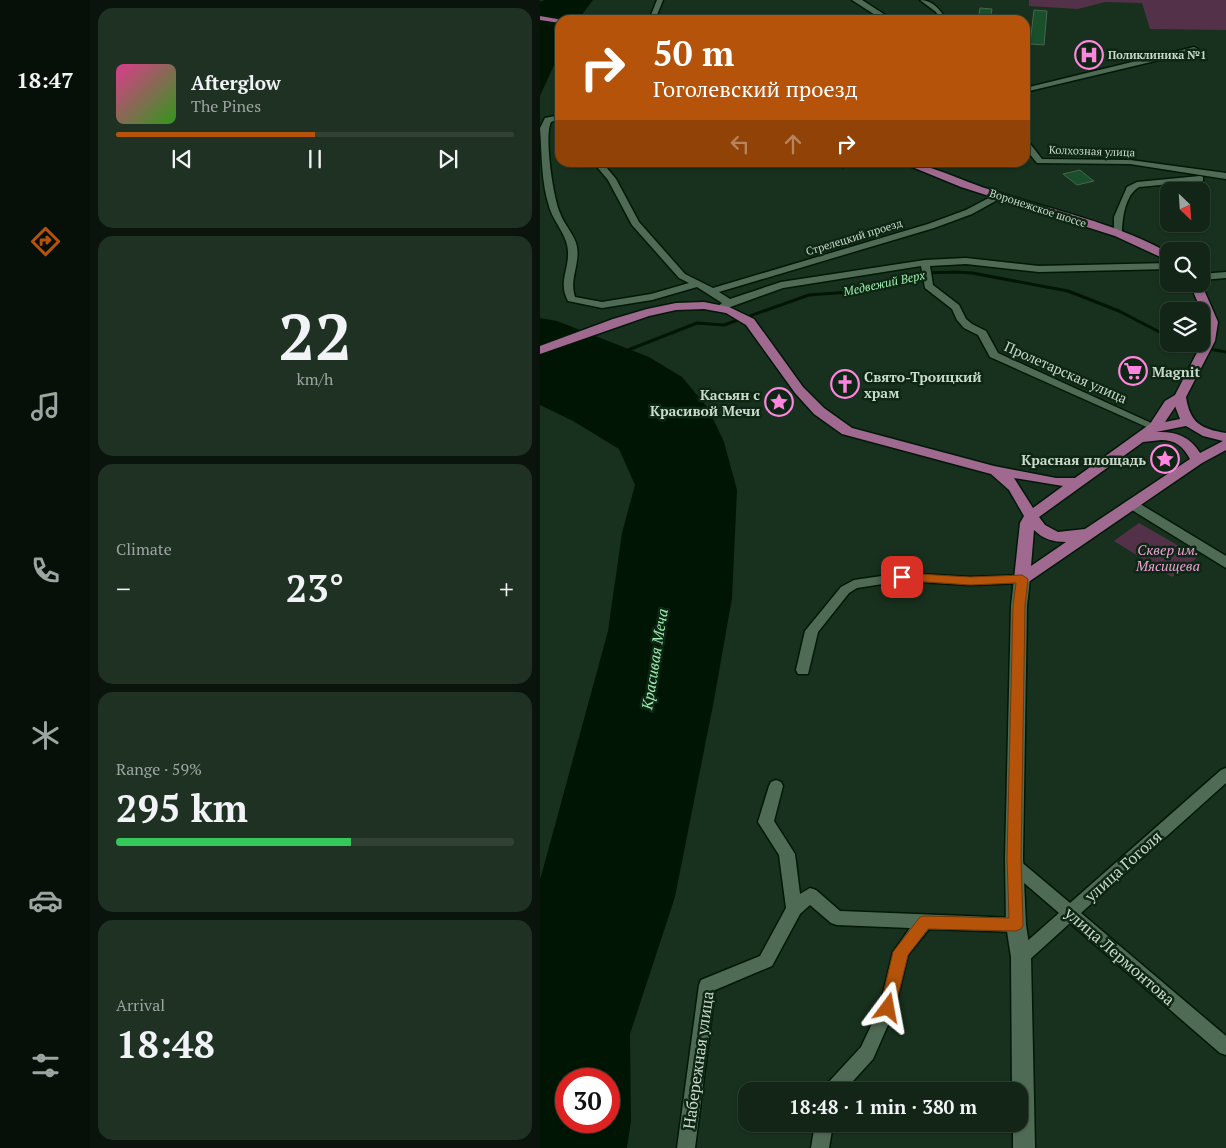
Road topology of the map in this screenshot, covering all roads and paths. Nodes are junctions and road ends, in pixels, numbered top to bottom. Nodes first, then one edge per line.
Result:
1 (660, 0) edge
2 (856, 0) edge
3 (923, 0) edge
4 (654, 15) edge
5 (881, 15) edge
6 (941, 15) edge
7 (540, 18) edge
8 (555, 20) edge
9 (1194, 49) dead end
10 (1030, 89) edge
11 (555, 118) edge
12 (1030, 148) edge
13 (601, 167) edge
14 (919, 167) edge
15 (1222, 176) edge
16 (998, 196) junction
17 (1118, 234) junction
18 (1160, 253) edge
19 (925, 263) junction
20 (1160, 266) edge
21 (1226, 275) edge
22 (1210, 276) edge
23 (698, 284) junction
24 (712, 291) junction
25 (1199, 292) edge
26 (725, 305) junction
27 (540, 350) edge
28 (1180, 396) junction
29 (1188, 422) junction
30 (1155, 427) junction
31 (1203, 432) junction
32 (1226, 437) edge
33 (1138, 439) junction
34 (1226, 444) edge
35 (1197, 460) junction
36 (994, 470) junction
37 (1078, 482) junction
38 (1132, 504) junction
39 (1030, 517) junction
40 (1092, 532) junction
41 (1226, 563) edge
42 (1022, 579) junction
43 (803, 670) dead end
44 (1226, 774) edge
45 (776, 786) dead end
46 (1014, 865) junction
47 (794, 909) junction
48 (1070, 913) junction
49 (925, 922) junction
50 (1016, 925) junction
51 (1021, 957) junction
52 (1226, 1047) edge
53 (840, 1082) edge
54 (823, 1132) edge
55 (686, 1148) edge
56 (820, 1148) edge
57 (1024, 1148) edge

1 - 4 street
2 - 5 main road
3 - 6 street
7 - 8 main road
9 - 10 street
11 - 23 street
12 - 15 street, Колхозная улица
13 - 23 street
14 - 16 main road, Воронежское шоссе
15 - 17 street
16 - 17 main road, Воронежское шоссе
16 - 24 street, Стрелецкий проезд
17 - 18 main road, Воронежское шоссе
19 - 20 street
19 - 26 street
19 - 30 street, Пролетарская улица
21 - 22 street
23 - 24 street
24 - 26 street
25 - 28 main road
26 - 27 main road
26 - 36 main road
28 - 29 main road
28 - 30 main road
29 - 30 main road
29 - 31 main road
30 - 33 main road
31 - 32 main road
31 - 35 main road
33 - 35 main road
33 - 37 main road
34 - 35 main road
35 - 38 main road
36 - 37 main road
36 - 39 main road
37 - 39 main road
38 - 40 main road
38 - 41 main road
39 - 40 main road
39 - 42 main road
40 - 42 main road
42 - 43 street
42 - 46 main road
44 - 48 street, улица Гоголя
45 - 47 street
46 - 48 street, улица Лермонтова
46 - 50 main road
47 - 49 street
47 - 55 street, Набережная улица
48 - 51 street, улица Гоголя
48 - 52 street, улица Лермонтова
49 - 50 street
49 - 53 street
50 - 51 main road
51 - 57 main road
54 - 56 street

